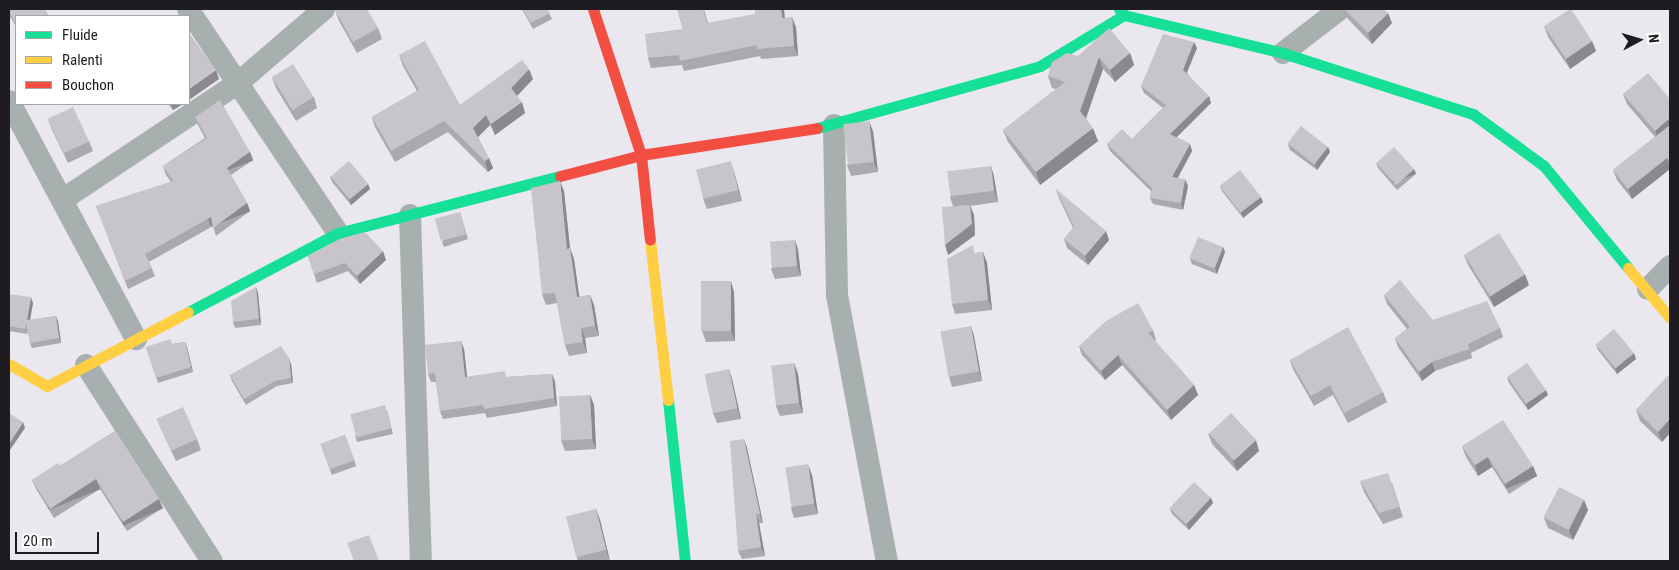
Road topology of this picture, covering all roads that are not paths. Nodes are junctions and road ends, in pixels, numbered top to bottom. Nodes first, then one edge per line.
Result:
1 (188, 9) edge
2 (324, 9) edge
3 (593, 9) edge
4 (1340, 9) edge
5 (1122, 12) edge
6 (1283, 52) junction
7 (238, 83) junction
8 (9, 101) edge
9 (834, 125) junction
10 (642, 155) junction
11 (62, 200) junction
12 (410, 215) junction
13 (338, 233) junction
14 (1670, 266) edge
15 (1648, 289) junction
16 (1670, 318) edge
17 (136, 339) junction
18 (9, 364) edge
19 (86, 365) junction
20 (212, 561) edge
21 (421, 561) edge
22 (686, 561) edge
23 (887, 561) edge

1 - 7 street
2 - 7 street
3 - 10 street
4 - 6 street
5 - 6 street
5 - 9 street
6 - 15 street
7 - 11 street
7 - 13 street
8 - 11 street
9 - 10 street
9 - 23 street
10 - 12 street
10 - 22 street
11 - 17 street
12 - 13 street
12 - 21 street
13 - 17 street
14 - 15 street
15 - 16 street
17 - 19 street
18 - 19 street
19 - 20 street

